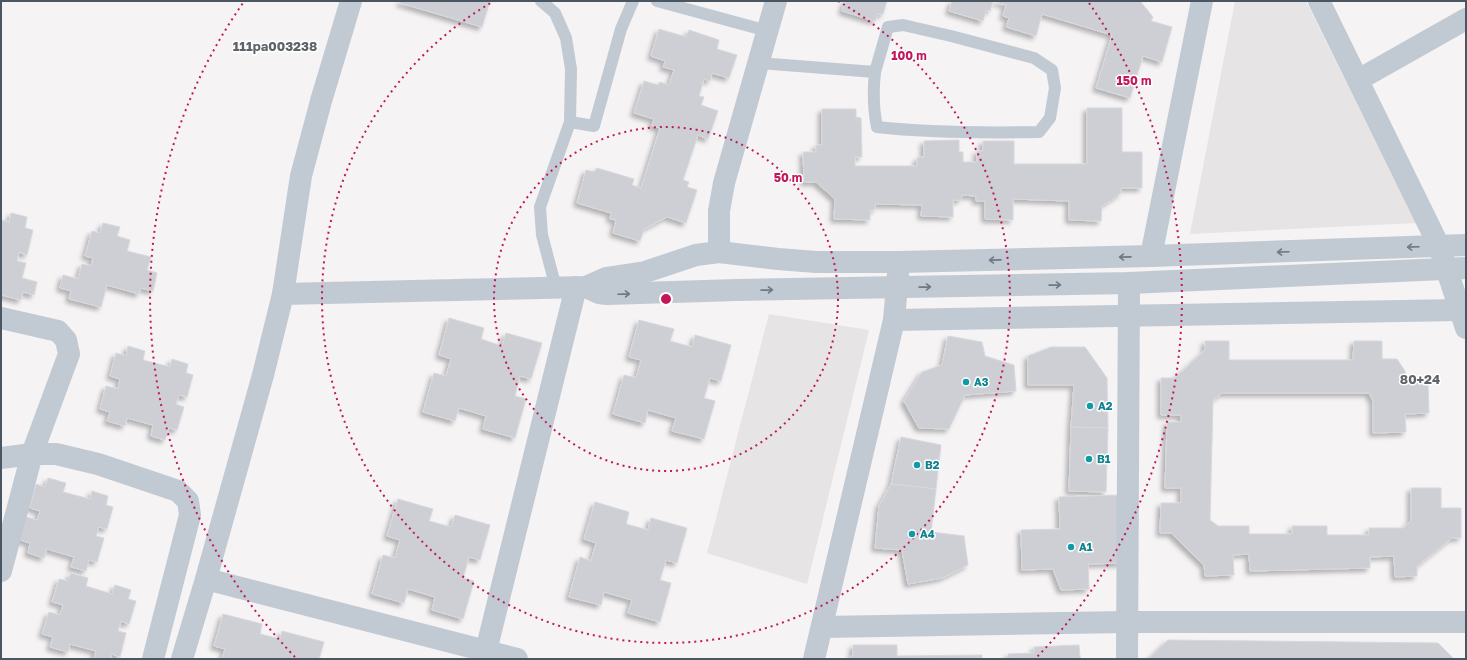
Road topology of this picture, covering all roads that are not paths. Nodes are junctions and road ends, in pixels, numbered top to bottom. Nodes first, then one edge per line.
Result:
1 (351, 1) edge
2 (541, 1) edge
3 (633, 1) edge
4 (656, 1) edge
5 (776, 1) edge
6 (1202, 1) edge
7 (1319, 1) edge
8 (1466, 19) edge
9 (768, 31) junction
10 (758, 63) junction
11 (875, 72) junction
12 (1358, 80) junction
13 (570, 122) junction
14 (1466, 245) edge
15 (1439, 246) junction
16 (728, 253) junction
17 (1151, 256) junction
18 (684, 258) junction
19 (899, 262) junction
20 (1457, 268) edge
21 (1129, 283) junction
22 (573, 287) junction
23 (897, 288) junction
24 (737, 290) junction
25 (689, 291) junction
26 (283, 294) junction
27 (1129, 316) junction
28 (1, 318) edge
29 (1463, 319) edge
30 (894, 320) junction
31 (32, 454) junction
32 (1, 458) edge
33 (1, 571) edge
34 (206, 579) junction
35 (1126, 622) junction
36 (1466, 622) edge
37 (822, 627) junction
38 (485, 655) edge
39 (153, 659) edge
40 (182, 659) edge
41 (517, 659) edge
42 (814, 659) edge
43 (1127, 659) edge

1 - 26 street
2 - 13 lane
3 - 13 lane
4 - 9 lane
5 - 9 street
6 - 17 street
7 - 12 street
8 - 12 street
9 - 10 street
10 - 11 lane
10 - 16 street
11 - 11 lane
12 - 15 street
13 - 22 lane
14 - 15 street
15 -> 17 street
15 - 20 street
16 - 18 street
16 - 19 street
16 - 24 street
17 -> 19 street
18 - 22 street
18 - 25 street
19 - 23 street
20 - 21 street
20 - 29 street
23 -> 21 street
21 - 27 street
22 -> 25 street
22 - 26 street
22 - 38 street
24 -> 23 street
23 - 30 street
24 - 25 street
26 - 34 street
27 - 29 street
27 - 30 street
27 - 35 street
28 - 31 street
30 - 37 street
31 - 32 street
31 - 33 street
31 - 39 street
34 - 38 street
34 - 40 street
35 - 36 street
35 - 37 street
35 - 43 street
37 - 42 street
38 - 41 street

